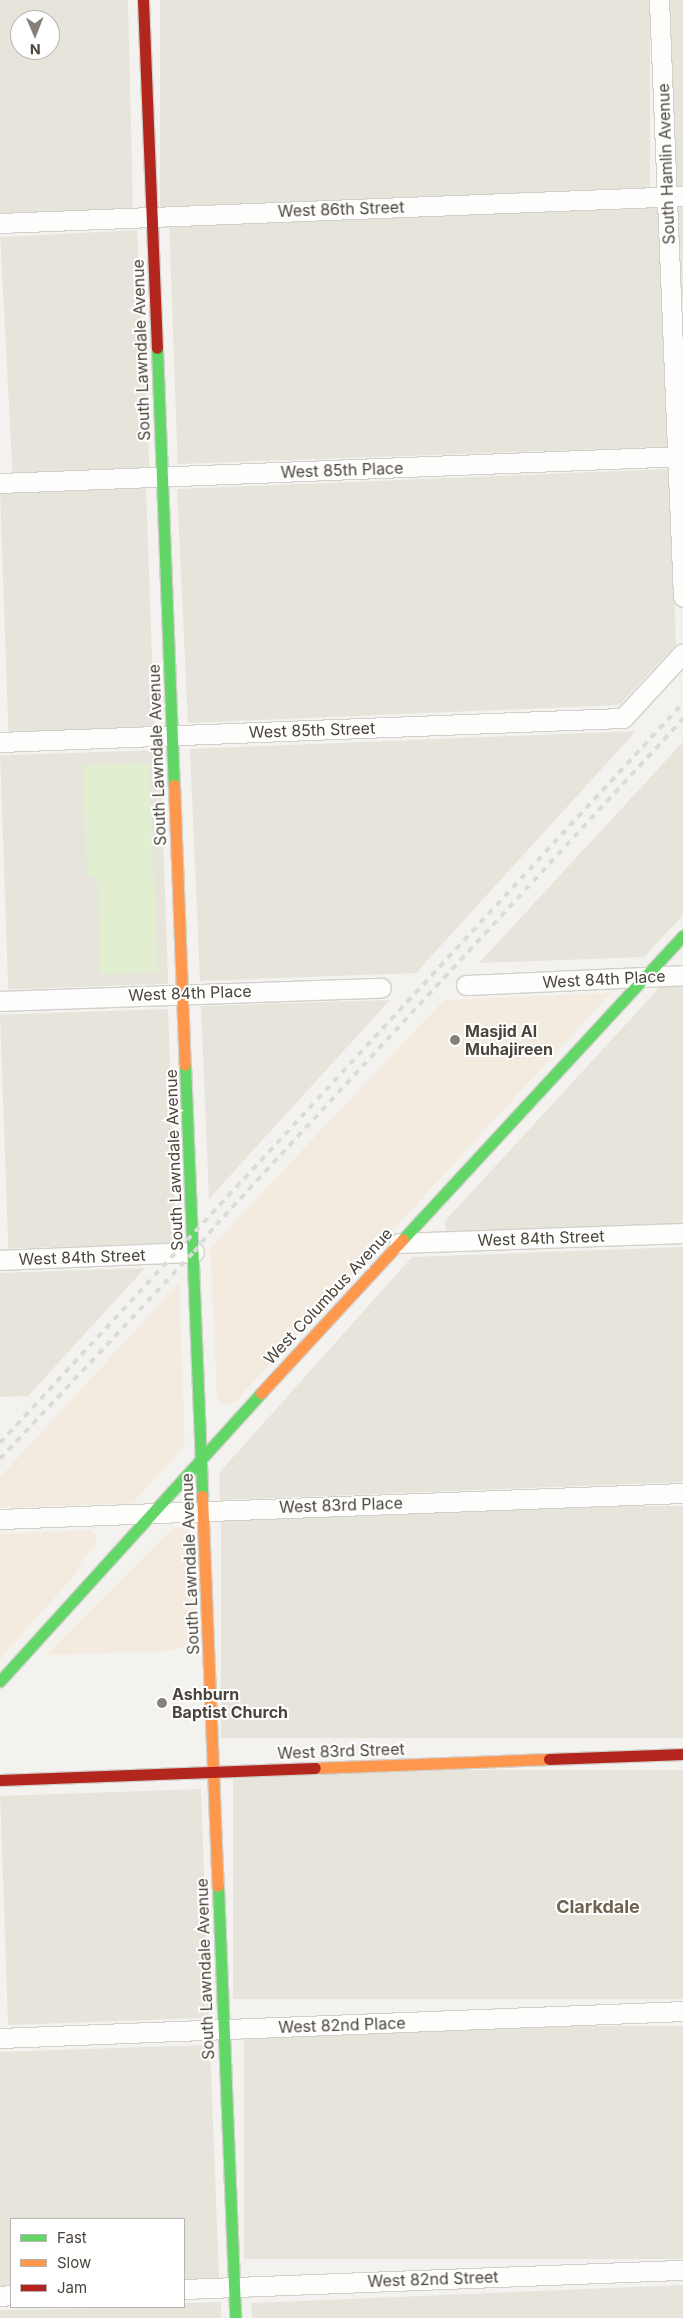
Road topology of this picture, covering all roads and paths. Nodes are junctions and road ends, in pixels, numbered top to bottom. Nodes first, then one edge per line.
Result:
1 (143, 0) edge
2 (659, 0) edge
3 (675, 196) edge
4 (152, 216) junction
5 (0, 223) edge
6 (680, 456) edge
7 (162, 478) junction
8 (0, 483) edge
9 (683, 597) edge
10 (683, 653) edge
11 (173, 735) junction
12 (0, 742) edge
13 (683, 936) edge
14 (683, 975) edge
15 (646, 976) junction
16 (466, 985) dead end
17 (380, 988) dead end
18 (183, 993) junction
19 (0, 1001) edge
20 (683, 1233) edge
21 (399, 1243) junction
22 (194, 1252) junction
23 (0, 1260) edge
24 (202, 1457) junction
25 (683, 1493) edge
26 (204, 1510) junction
27 (152, 1512) junction
28 (0, 1519) edge
29 (0, 1681) edge
30 (683, 1754) edge
31 (214, 1772) junction
32 (0, 1780) edge
33 (683, 2011) edge
34 (224, 2030) junction
35 (0, 2038) edge
36 (683, 2270) edge
37 (234, 2286) junction
38 (185, 2288) edge
39 (235, 2318) edge

1 - 4 street, South Lawndale Avenue
2 - 3 street, South Hamlin Avenue
3 - 4 street, West 86th Street
3 - 6 street, South Hamlin Avenue
4 - 5 street, West 86th Street
4 - 7 street, South Lawndale Avenue
6 - 7 street, West 85th Place
6 - 9 street, South Hamlin Avenue
7 - 8 street, West 85th Place
7 - 11 street, South Lawndale Avenue
10 - 11 street, West 85th Street
11 - 12 street, West 85th Street
11 - 18 street, South Lawndale Avenue
13 - 15 street, West Columbus Avenue
14 - 15 street, West 84th Place
15 - 16 street, West 84th Place
15 - 21 street, West Columbus Avenue
17 - 18 street, West 84th Place
18 - 19 street, West 84th Place
18 - 22 street, South Lawndale Avenue
20 - 21 street, West 84th Street
21 - 24 street, West Columbus Avenue
22 - 23 street, West 84th Street
22 - 24 street, South Lawndale Avenue
24 - 26 street, South Lawndale Avenue
24 - 27 street, West Columbus Avenue
25 - 26 street, West 83rd Place
26 - 27 street, West 83rd Place
26 - 31 street, South Lawndale Avenue
27 - 28 street, West 83rd Place
27 - 29 street, West Columbus Avenue
30 - 31 street, West 83rd Street
31 - 32 street, West 83rd Street
31 - 34 street, South Lawndale Avenue
33 - 34 street, West 82nd Place
34 - 35 street, West 82nd Place
34 - 37 street, South Lawndale Avenue
36 - 37 street, West 82nd Street
37 - 38 street, West 82nd Street
37 - 39 street, South Lawndale Avenue

